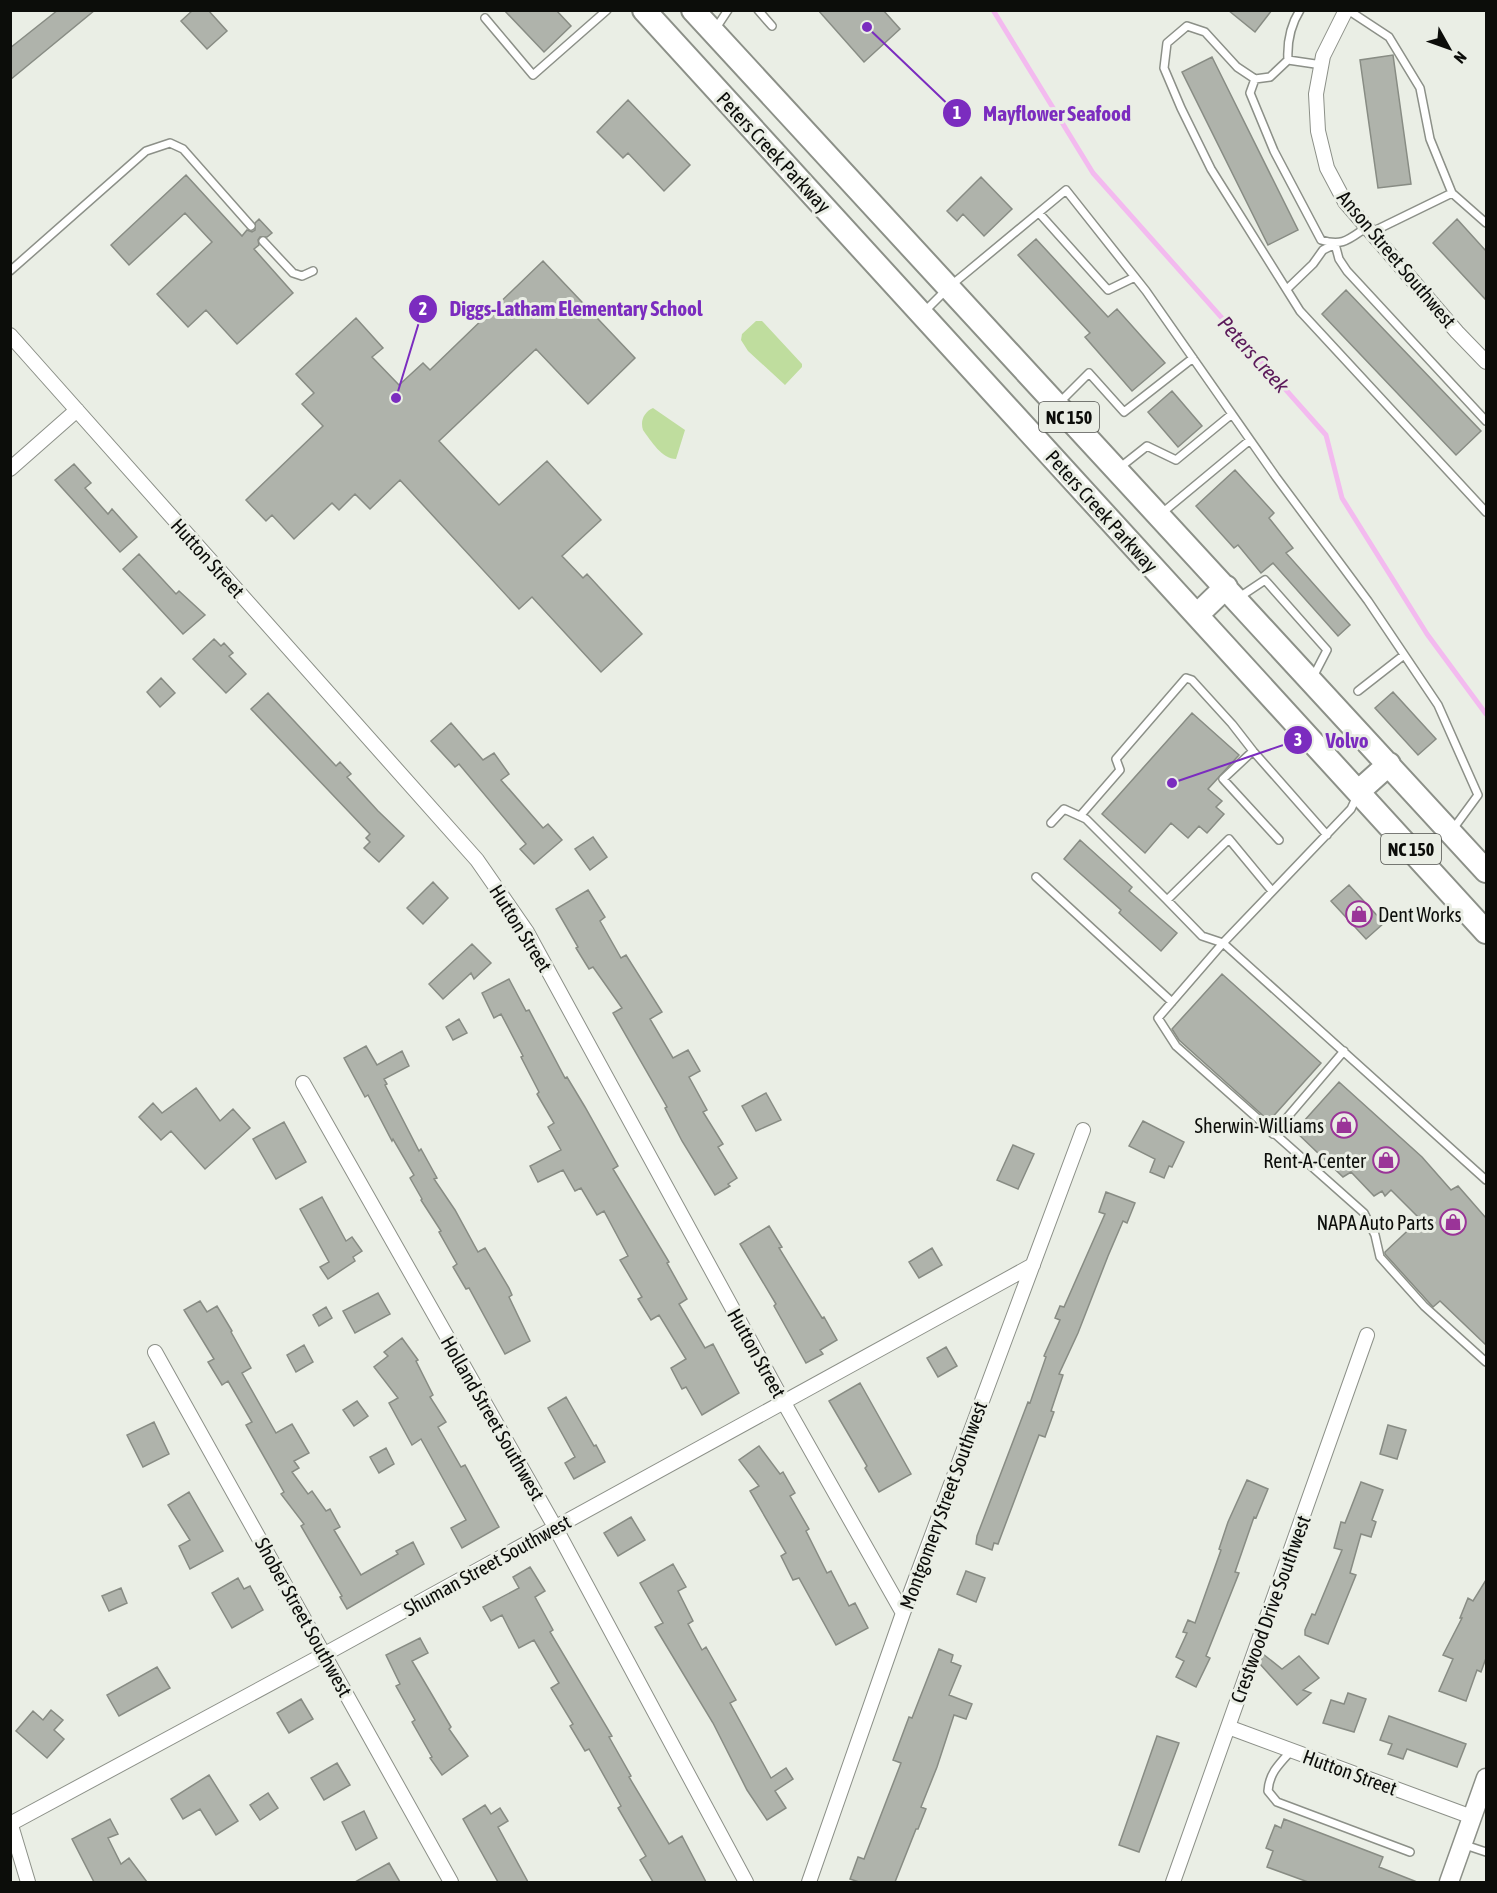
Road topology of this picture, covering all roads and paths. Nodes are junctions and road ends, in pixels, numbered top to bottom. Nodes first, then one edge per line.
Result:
1 (607, 10) edge
2 (693, 10) edge
3 (728, 10) edge
4 (758, 10) edge
5 (1300, 10) edge
6 (1347, 10) edge
7 (656, 15) edge
8 (485, 18) dead end
9 (772, 26) dead end
10 (713, 32) junction
11 (1288, 60) junction
12 (1322, 65) junction
13 (1255, 79) junction
14 (1452, 193) junction
15 (1039, 213) junction
16 (1486, 223) edge
17 (251, 226) dead end
18 (1370, 229) junction
19 (263, 241) dead end
20 (1335, 244) junction
21 (10, 271) edge
22 (313, 271) dead end
23 (1135, 277) junction
24 (949, 287) junction
25 (1287, 289) junction
26 (922, 314) junction
27 (10, 335) edge
28 (1193, 358) junction
29 (1486, 362) edge
30 (1057, 404) junction
31 (76, 410) junction
32 (1232, 414) junction
33 (1486, 421) edge
34 (1250, 440) junction
35 (10, 469) edge
36 (1117, 469) junction
37 (1486, 512) edge
38 (1159, 515) junction
39 (1232, 593) junction
40 (1197, 615) junction
41 (1404, 655) junction
42 (1311, 679) junction
43 (1358, 691) dead end
44 (1253, 751) junction
45 (1389, 764) junction
46 (1359, 791) junction
47 (1486, 791) edge
48 (1478, 795) junction
49 (1080, 816) junction
50 (1051, 824) dead end
51 (1451, 832) junction
52 (1327, 835) junction
53 (1279, 840) dead end
54 (1486, 871) edge
55 (1036, 877) dead end
56 (1272, 891) junction
57 (1167, 900) junction
58 (1486, 932) edge
59 (1222, 943) junction
60 (1172, 1002) junction
61 (1344, 1051) junction
62 (303, 1083) dead end
63 (1083, 1130) dead end
64 (1273, 1134) junction
65 (1486, 1180) edge
66 (1033, 1265) junction
67 (1367, 1335) dead end
68 (155, 1352) dead end
69 (1486, 1362) edge
70 (783, 1401) junction
71 (555, 1527) junction
72 (903, 1612) junction
73 (325, 1654) junction
74 (1228, 1727) junction
75 (1292, 1750) junction
76 (1486, 1778) edge
77 (1472, 1817) junction
78 (11, 1823) edge
79 (1462, 1844) junction
80 (1486, 1851) edge
81 (1410, 1852) dead end
82 (28, 1882) edge
83 (451, 1882) edge
84 (746, 1882) edge
85 (809, 1882) edge
86 (1173, 1882) edge
87 (1449, 1882) edge

1 - 8 lane
2 - 10 main road, Peters Creek Parkway / NC 150
3 - 10 lane
4 - 9 lane
5 - 11 lane
6 - 12 street, Anson Street Southwest
6 - 14 lane
7 - 26 main road, Peters Creek Parkway / NC 150
10 - 24 main road, Peters Creek Parkway / NC 150
11 - 12 lane
11 - 13 lane
12 - 18 street, Anson Street Southwest
13 - 20 lane
13 - 25 lane
14 - 16 lane
14 - 18 lane
15 - 23 lane
15 - 23 lane
15 - 24 lane
17 - 21 lane
18 - 20 lane
18 - 29 street, Anson Street Southwest
19 - 22 lane
20 - 25 lane
20 - 33 lane
23 - 28 lane
24 - 26 lane
24 - 30 main road, Peters Creek Parkway / NC 150
25 - 37 lane
26 - 40 main road, Peters Creek Parkway / NC 150
27 - 31 street, Hutton Street
28 - 30 lane
28 - 32 lane
30 - 36 main road, Peters Creek Parkway / NC 150
31 - 35 street
31 - 70 street, Hutton Street
32 - 34 lane
32 - 36 lane
34 - 38 lane
34 - 41 lane
36 - 38 main road, Peters Creek Parkway / NC 150
38 - 39 main road, Peters Creek Parkway / NC 150
39 - 40 main road
39 - 42 main road, Peters Creek Parkway / NC 150
39 - 42 lane
40 - 46 main road, Peters Creek Parkway / NC 150
41 - 43 lane
41 - 48 lane
42 - 45 main road, Peters Creek Parkway / NC 150
44 - 49 lane
44 - 52 lane
44 - 53 lane
45 - 46 main road
45 - 51 main road, Peters Creek Parkway / NC 150
46 - 52 lane
46 - 58 main road, Peters Creek Parkway / NC 150
47 - 48 lane
48 - 51 lane
49 - 50 lane
49 - 57 lane
51 - 54 main road, Peters Creek Parkway / NC 150
52 - 56 lane
55 - 60 lane
56 - 57 lane
56 - 59 lane
57 - 59 lane
59 - 60 lane
59 - 61 lane
60 - 64 lane
61 - 64 lane
61 - 65 lane
62 - 71 street, Holland Street Southwest
63 - 66 street, Montgomery Street Southwest
64 - 69 lane
66 - 70 street, Shuman Street Southwest
66 - 72 street, Montgomery Street Southwest
67 - 74 street, Crestwood Drive Southwest
68 - 73 street, Shober Street Southwest
70 - 71 street, Shuman Street Southwest
70 - 72 street, Hutton Street
71 - 73 street, Shuman Street Southwest
71 - 84 street, Holland Street Southwest
72 - 85 street, Montgomery Street Southwest
73 - 78 street, Shuman Street Southwest
73 - 83 street, Shober Street Southwest
74 - 75 street, Hutton Street
74 - 86 street, Crestwood Drive Southwest
75 - 77 street, Hutton Street
75 - 81 lane
76 - 77 street
77 - 79 street
78 - 82 street
79 - 80 lane
79 - 87 street

